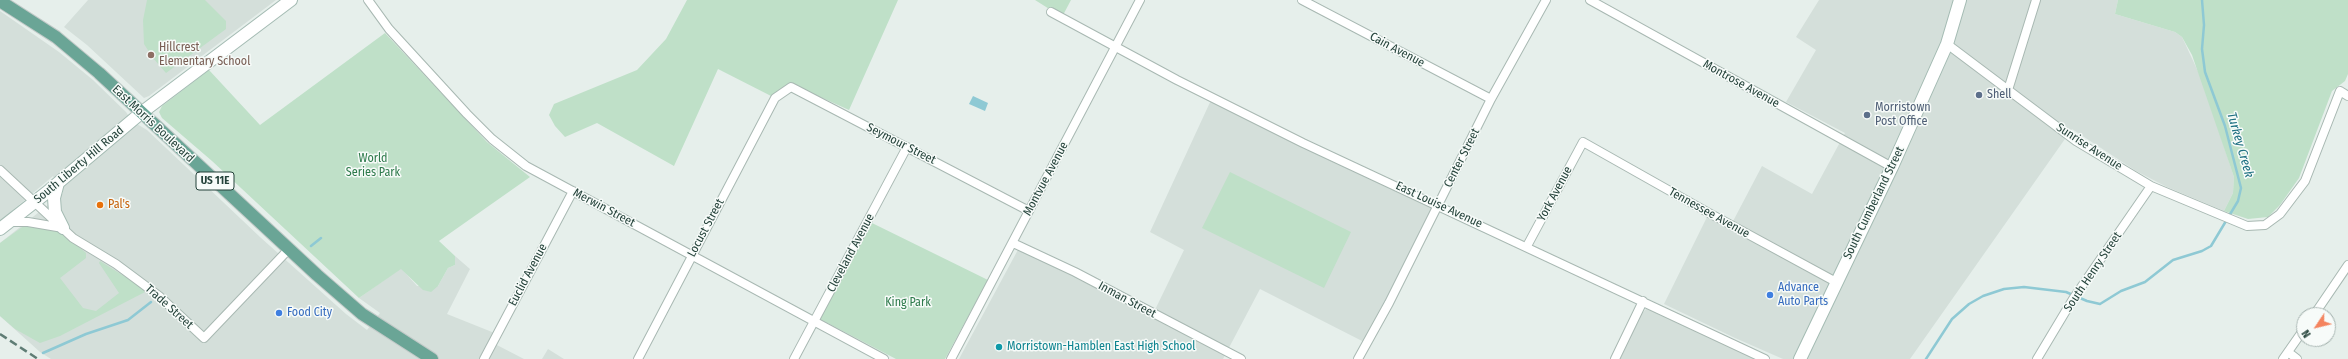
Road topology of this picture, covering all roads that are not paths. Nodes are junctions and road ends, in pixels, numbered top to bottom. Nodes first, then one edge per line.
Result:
1 (291, 0) edge
2 (368, 0) edge
3 (1140, 0) edge
4 (1302, 0) edge
5 (1546, 0) edge
6 (1590, 0) edge
7 (1960, 0) edge
8 (2036, 0) edge
9 (5, 2) edge
10 (1051, 12) dead end
11 (1947, 44) junction
12 (1115, 47) junction
13 (2008, 90) junction
14 (2348, 96) edge
15 (775, 98) joint
16 (1491, 99) junction
17 (141, 113) junction
18 (1583, 142) joint
19 (907, 147) junction
20 (1892, 167) junction
21 (0, 170) edge
22 (58, 183) junction
23 (2151, 186) junction
24 (573, 192) junction
25 (36, 202) junction
26 (1438, 204) junction
27 (1029, 210) junction
28 (4, 225) edge
29 (63, 228) junction
30 (1013, 243) junction
31 (1527, 246) junction
32 (289, 249) junction
33 (692, 255) junction
34 (2348, 265) edge
35 (1836, 282) junction
36 (1643, 301) junction
37 (2319, 307) edge
38 (814, 323) junction
39 (2296, 341) edge
40 (2286, 356) edge
41 (2042, 357) edge
42 (432, 359) edge
43 (484, 359) edge
44 (638, 359) edge
45 (794, 359) edge
46 (884, 359) edge
47 (951, 359) edge
48 (1240, 359) edge
49 (1358, 359) edge
50 (1615, 359) edge
51 (1765, 359) edge
52 (1800, 359) edge
53 (2298, 359) edge

1 - 17 main road, South Liberty Hill Road
2 - 24 street, Merwin Street
3 - 12 street, Montvue Avenue
4 - 16 street, Cain Avenue
5 - 16 street, Center Street
6 - 20 street, Montrose Avenue
7 - 11 main road, South Cumberland Street
8 - 13 street
9 - 17 main road, East Morris Boulevard / US 11E
10 - 12 street, East Louise Avenue
11 - 13 street, Sunrise Avenue
11 - 20 main road, South Cumberland Street
12 - 26 street, East Louise Avenue
12 - 27 street, Montvue Avenue
13 - 23 street, Sunrise Avenue
14 - 23 street, Sunrise Avenue
15 - 19 street, Seymour Street
15 - 33 street, Locust Street
16 - 26 street, Center Street
17 - 22 main road, South Liberty Hill Road
17 - 32 main road, East Morris Boulevard / US 11E
18 - 31 street, York Avenue
18 - 35 street, Tennessee Avenue
19 - 27 street, Seymour Street
19 - 38 street, Cleveland Avenue
20 - 35 main road, South Cumberland Street
21 - 25 street, Trade Street
22 - 25 main road, South Liberty Hill Road
22 - 29 main road
23 - 41 street, South Henry Street
24 - 33 street, Merwin Street
24 - 43 street, Euclid Avenue
25 - 28 main road, South Liberty Hill Road
25 - 29 street, Trade Street
26 - 31 street, East Louise Avenue
26 - 49 street, Center Street
27 - 30 street, Montvue Avenue
28 - 29 street
29 - 32 street, Trade Street
30 - 47 street, Montvue Avenue
30 - 48 street, Inman Street
31 - 36 street, East Louise Avenue
32 - 42 main road, East Morris Boulevard / US 11E
33 - 38 street, Merwin Street
33 - 44 street, Locust Street
34 - 37 street
35 - 52 main road, South Cumberland Street
36 - 50 street
36 - 51 street, East Louise Avenue
38 - 45 street, Cleveland Avenue
38 - 46 street, Merwin Street
39 - 40 street
40 - 53 street

